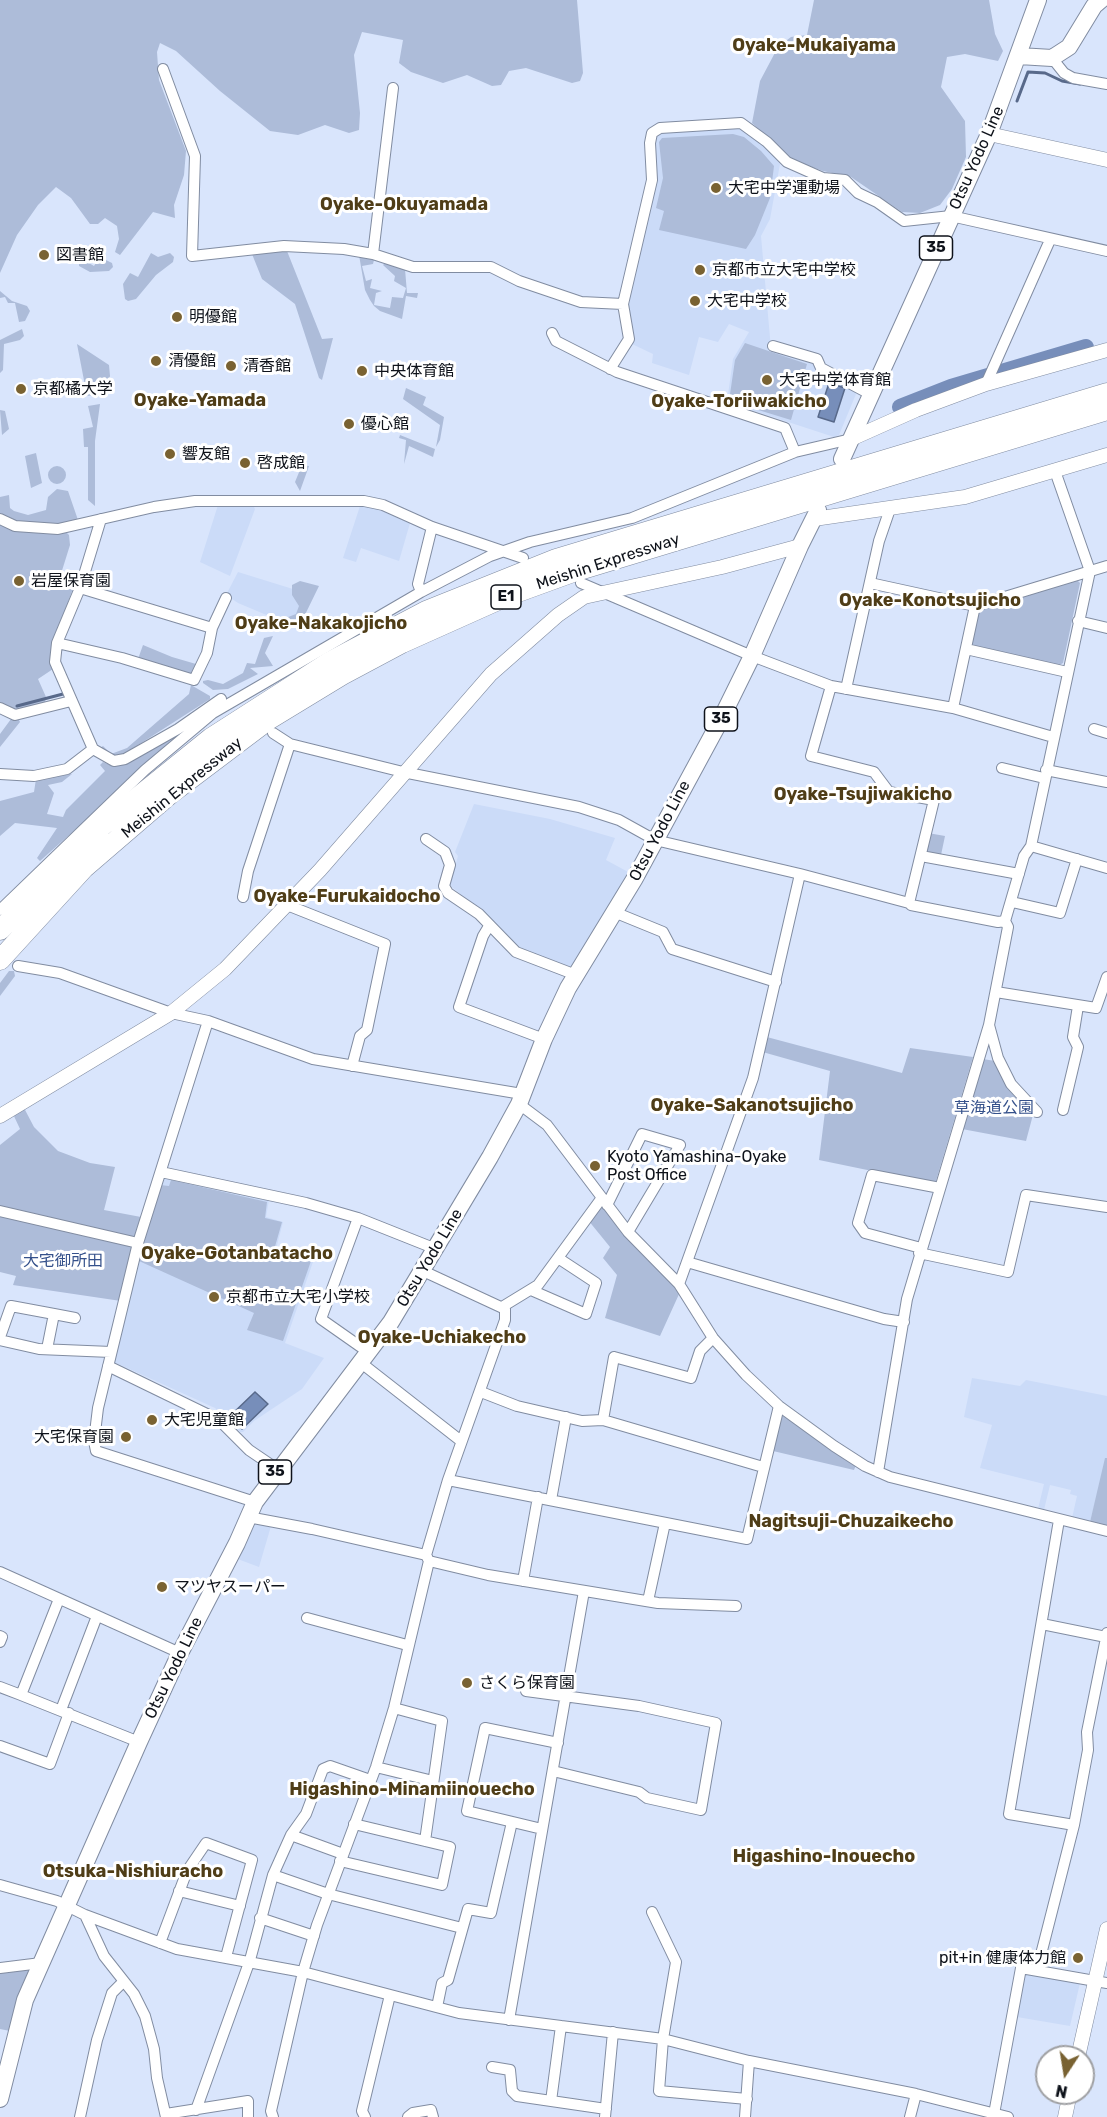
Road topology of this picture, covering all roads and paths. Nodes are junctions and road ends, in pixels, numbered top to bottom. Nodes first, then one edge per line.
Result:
1 (1038, 0) edge
2 (1101, 0) edge
3 (1019, 56) junction
4 (1052, 58) junction
5 (163, 69) dead end
6 (1107, 84) edge
7 (393, 88) dead end
8 (989, 134) junction
9 (1107, 160) edge
10 (951, 216) junction
11 (1050, 240) junction
12 (1107, 251) edge
13 (373, 254) junction
14 (623, 304) junction
15 (552, 333) dead end
16 (773, 346) dead end
17 (1107, 351) edge
18 (610, 369) junction
19 (986, 384) junction
20 (1107, 393) edge
21 (870, 394) junction
22 (1107, 410) edge
23 (851, 439) junction
24 (795, 452) junction
25 (1107, 454) edge
26 (842, 459) dead end
27 (1055, 471) junction
28 (890, 509) junction
29 (816, 515) joint
30 (0, 519) edge
31 (101, 519) junction
32 (432, 527) junction
33 (800, 546) junction
34 (504, 551) junction
35 (523, 558) dead end
36 (1107, 566) edge
37 (1090, 571) junction
38 (870, 583) junction
39 (581, 584) dead end
40 (80, 588) junction
41 (421, 592) junction
42 (606, 593) junction
43 (226, 598) dead end
44 (975, 606) junction
45 (1078, 621) junction
46 (212, 628) junction
47 (1107, 628) edge
48 (57, 643) junction
49 (966, 649) junction
50 (753, 656) junction
51 (1067, 672) junction
52 (831, 686) junction
53 (846, 689) junction
54 (225, 701) junction
55 (71, 702) junction
56 (0, 708) edge
57 (953, 708) junction
58 (1094, 729) dead end
59 (273, 733) dead end
60 (1107, 733) edge
61 (1053, 737) junction
62 (290, 744) junction
63 (93, 749) junction
64 (1002, 768) dead end
65 (403, 772) junction
66 (0, 774) edge
67 (1045, 774) junction
68 (1107, 782) edge
69 (426, 839) dead end
70 (654, 840) junction
71 (1031, 846) junction
72 (921, 856) junction
73 (1077, 859) junction
74 (1107, 868) edge
75 (800, 874) junction
76 (1019, 874) junction
77 (243, 897) dead end
78 (1012, 902) junction
79 (909, 903) junction
80 (287, 905) junction
81 (0, 910) edge
82 (614, 912) junction
83 (1005, 921) junction
84 (489, 926) junction
85 (0, 930) edge
86 (9, 963) edge
87 (576, 975) junction
88 (1107, 977) edge
89 (776, 982) junction
90 (996, 992) junction
91 (1078, 1006) junction
92 (1102, 1009) edge
93 (171, 1013) junction
94 (207, 1021) junction
95 (989, 1025) junction
96 (544, 1039) junction
97 (352, 1066) junction
98 (520, 1099) junction
99 (1063, 1110) dead end
100 (1037, 1112) dead end
101 (0, 1116) edge
102 (161, 1172) junction
103 (940, 1188) junction
104 (604, 1202) junction
105 (1107, 1208) edge
106 (0, 1211) edge
107 (358, 1218) junction
108 (628, 1232) junction
109 (138, 1243) junction
110 (436, 1250) junction
111 (920, 1251) junction
112 (558, 1258) junction
113 (687, 1262) junction
114 (423, 1270) junction
115 (679, 1284) junction
116 (531, 1290) junction
117 (502, 1307) junction
118 (54, 1314) junction
119 (75, 1318) dead end
120 (904, 1322) junction
121 (0, 1338) edge
122 (713, 1338) junction
123 (48, 1349) junction
124 (111, 1352) junction
125 (364, 1357) junction
126 (108, 1366) junction
127 (481, 1392) junction
128 (779, 1406) junction
129 (566, 1417) junction
130 (603, 1420) junction
131 (461, 1441) junction
132 (763, 1467) junction
133 (277, 1469) junction
134 (878, 1472) junction
135 (448, 1480) junction
136 (538, 1497) junction
137 (551, 1500) junction
138 (251, 1510) junction
139 (1059, 1520) junction
140 (665, 1523) junction
141 (1107, 1531) edge
142 (428, 1558) junction
143 (0, 1572) edge
144 (523, 1581) junction
145 (584, 1591) junction
146 (59, 1599) junction
147 (648, 1601) junction
148 (736, 1606) dead end
149 (97, 1616) junction
150 (308, 1618) dead end
151 (1042, 1624) junction
152 (1107, 1635) edge
153 (0, 1636) edge
154 (0, 1642) edge
155 (407, 1644) junction
156 (180, 1653) junction
157 (1102, 1675) edge
158 (0, 1687) edge
159 (526, 1691) dead end
160 (21, 1695) junction
161 (566, 1697) junction
162 (394, 1708) junction
163 (65, 1711) junction
164 (139, 1742) junction
165 (558, 1743) junction
166 (0, 1746) edge
167 (376, 1767) junction
168 (553, 1771) junction
169 (370, 1780) junction
170 (433, 1781) junction
171 (512, 1821) junction
172 (354, 1824) junction
173 (1074, 1825) junction
174 (542, 1828) junction
175 (291, 1835) junction
176 (425, 1841) junction
177 (341, 1857) junction
178 (273, 1875) junction
179 (0, 1885) edge
180 (179, 1891) junction
181 (328, 1894) junction
182 (66, 1906) junction
183 (240, 1906) junction
184 (652, 1912) dead end
185 (86, 1915) junction
186 (260, 1918) junction
187 (462, 1928) junction
188 (1107, 1929) edge
189 (314, 1936) junction
190 (160, 1943) junction
191 (226, 1957) junction
192 (250, 1960) junction
193 (41, 1963) junction
194 (0, 1968) edge
195 (1037, 1970) junction
196 (303, 1972) junction
197 (123, 1982) junction
198 (1101, 1982) edge
199 (390, 1995) junction
200 (437, 2007) junction
201 (509, 2020) junction
202 (561, 2026) junction
203 (614, 2032) junction
204 (663, 2039) junction
205 (1082, 2045) edge
206 (749, 2061) junction
207 (492, 2067) dead end
208 (916, 2094) junction
209 (0, 2099) edge
210 (747, 2099) junction
211 (551, 2101) junction
212 (196, 2109) junction
213 (606, 2113) edge
214 (994, 2114) junction
215 (166, 2116) edge
216 (80, 2117) edge
217 (248, 2117) edge
218 (273, 2117) edge
219 (365, 2117) edge
220 (408, 2117) edge
221 (433, 2117) edge
222 (746, 2117) edge
223 (910, 2117) edge
224 (1008, 2117) edge

1 - 3 main road, Otsu Yodo Line
2 - 4 main road
3 - 4 main road
3 - 8 main road, Otsu Yodo Line / 35
4 - 6 street
5 - 13 street
7 - 13 street
8 - 9 street
8 - 10 main road, Otsu Yodo Line / 35
10 - 11 street
10 - 14 street
10 - 21 main road, Otsu Yodo Line / 35
11 - 12 street
11 - 19 street
13 - 14 street
14 - 18 street
15 - 18 street
16 - 21 street
17 - 19 street
18 - 24 street
19 - 23 street
20 - 85 highway, Meishin Expressway / E1
21 - 23 main road, Otsu Yodo Line / 35
22 - 86 highway, Meishin Expressway / E1
23 - 24 street
23 - 26 main road, Otsu Yodo Line / 35
24 - 34 street
25 - 27 street
27 - 28 street
27 - 37 street
28 - 29 street
28 - 38 street
29 - 33 main road, Otsu Yodo Line / 35
30 - 31 street
31 - 32 street
31 - 40 street
32 - 34 street
32 - 41 street
33 - 42 street
33 - 50 main road, Otsu Yodo Line / 35
34 - 35 street
34 - 41 street
36 - 37 street
37 - 44 street
37 - 45 street
38 - 44 street
38 - 53 street
39 - 42 street
40 - 46 street
40 - 48 street
41 - 54 street
42 - 50 street
42 - 65 street
43 - 46 street
44 - 49 street
45 - 47 street
45 - 51 street
46 - 48 street
48 - 55 street
49 - 51 street
49 - 57 street
50 - 52 street
50 - 70 main road, Otsu Yodo Line / 35
51 - 61 street
52 - 53 street
52 - 72 street
53 - 57 street
54 - 63 street
54 - 81 street
55 - 56 street
55 - 63 street
57 - 61 street
58 - 60 street
59 - 62 street
61 - 67 street
62 - 65 street
62 - 77 street
63 - 66 street
64 - 67 street
65 - 70 street
65 - 80 street
67 - 68 street
67 - 71 street
69 - 84 street
70 - 75 street
70 - 82 main road, Otsu Yodo Line / 35
71 - 73 street
71 - 76 street
72 - 76 street
72 - 79 street
73 - 74 street
73 - 78 street
75 - 79 street
75 - 89 street
76 - 78 street
78 - 83 street
79 - 83 street
80 - 93 street
80 - 97 street
82 - 87 main road, Otsu Yodo Line / 35
82 - 89 street
83 - 90 street
84 - 87 street
84 - 96 street
86 - 93 street
87 - 96 main road, Otsu Yodo Line / 35
88 - 92 street
89 - 113 street
90 - 91 street
90 - 95 street
91 - 92 street
91 - 99 street
93 - 94 street
93 - 101 street
94 - 97 street
94 - 102 street
95 - 100 street
95 - 103 street
96 - 98 main road, Otsu Yodo Line / 35
97 - 98 street
98 - 104 street
98 - 110 main road, Otsu Yodo Line / 35
102 - 107 street
102 - 109 street
103 - 111 street
103 - 111 street
104 - 108 street
104 - 108 street
104 - 112 street
105 - 111 street
106 - 109 street
107 - 110 street
107 - 125 street
108 - 115 street
109 - 124 street
110 - 114 main road, Otsu Yodo Line / 35
111 - 120 street
112 - 116 street
112 - 116 street
113 - 115 street
113 - 120 street
114 - 117 street
114 - 125 main road, Otsu Yodo Line / 35
115 - 122 street
116 - 117 street
117 - 127 street
118 - 119 street
118 - 121 street
118 - 123 street
120 - 134 street
121 - 123 street
122 - 128 street
122 - 130 street
123 - 124 street
124 - 126 street
125 - 131 street
125 - 133 main road, Otsu Yodo Line / 35
126 - 133 street
126 - 138 street
127 - 129 street
127 - 131 street
128 - 132 street
128 - 134 street
129 - 130 street
129 - 137 street
130 - 132 street
131 - 135 street
132 - 140 street
133 - 138 main road, Otsu Yodo Line / 35
134 - 139 street
135 - 136 street
135 - 142 street
136 - 137 street
136 - 144 street
137 - 140 street
138 - 142 street
138 - 156 main road, Otsu Yodo Line / 35
139 - 141 street
139 - 151 street
140 - 147 street
142 - 144 street
142 - 155 street
143 - 146 street
144 - 145 street
145 - 147 street
145 - 161 street
146 - 149 street
146 - 160 street
147 - 148 street
149 - 156 street
149 - 163 street
150 - 155 street
151 - 152 street
151 - 173 street
152 - 157 street
153 - 154 street
155 - 162 street
156 - 164 main road, Otsu Yodo Line / 35
157 - 173 street
158 - 160 street
159 - 161 street
160 - 163 street
161 - 165 street
161 - 168 street
162 - 167 street
162 - 170 street
163 - 164 street
163 - 166 street
164 - 182 main road, Otsu Yodo Line / 35
165 - 168 street
165 - 171 street
167 - 169 street
167 - 170 street
168 - 174 street
169 - 172 street
169 - 175 street
170 - 176 street
171 - 174 street
171 - 187 street
172 - 176 street
172 - 177 street
173 - 195 street
174 - 201 street
175 - 177 street
175 - 178 street
176 - 177 street
177 - 181 street
178 - 181 street
178 - 186 street
179 - 182 street
180 - 183 street
180 - 183 street
180 - 190 street
181 - 187 street
181 - 189 street
182 - 185 street
182 - 193 main road, Otsu Yodo Line / 35
183 - 191 street
184 - 204 street
185 - 190 street
185 - 197 street
186 - 189 street
186 - 192 street
187 - 200 street
188 - 198 street
189 - 196 street
190 - 191 street
191 - 192 street
192 - 196 street
192 - 212 street
193 - 194 street
193 - 209 main road, Otsu Yodo Line / 35
195 - 198 street
195 - 214 street
196 - 199 street
196 - 218 street
197 - 215 street
197 - 216 street
198 - 205 street
199 - 200 street
199 - 219 street
200 - 201 street
201 - 202 street
202 - 203 street
202 - 211 street
203 - 204 street
203 - 213 street
204 - 206 street
204 - 210 street
206 - 208 street
206 - 210 street
207 - 211 street
208 - 214 street
208 - 223 street
210 - 222 street
211 - 213 street
212 - 215 street
212 - 217 street
214 - 224 street
220 - 221 street

